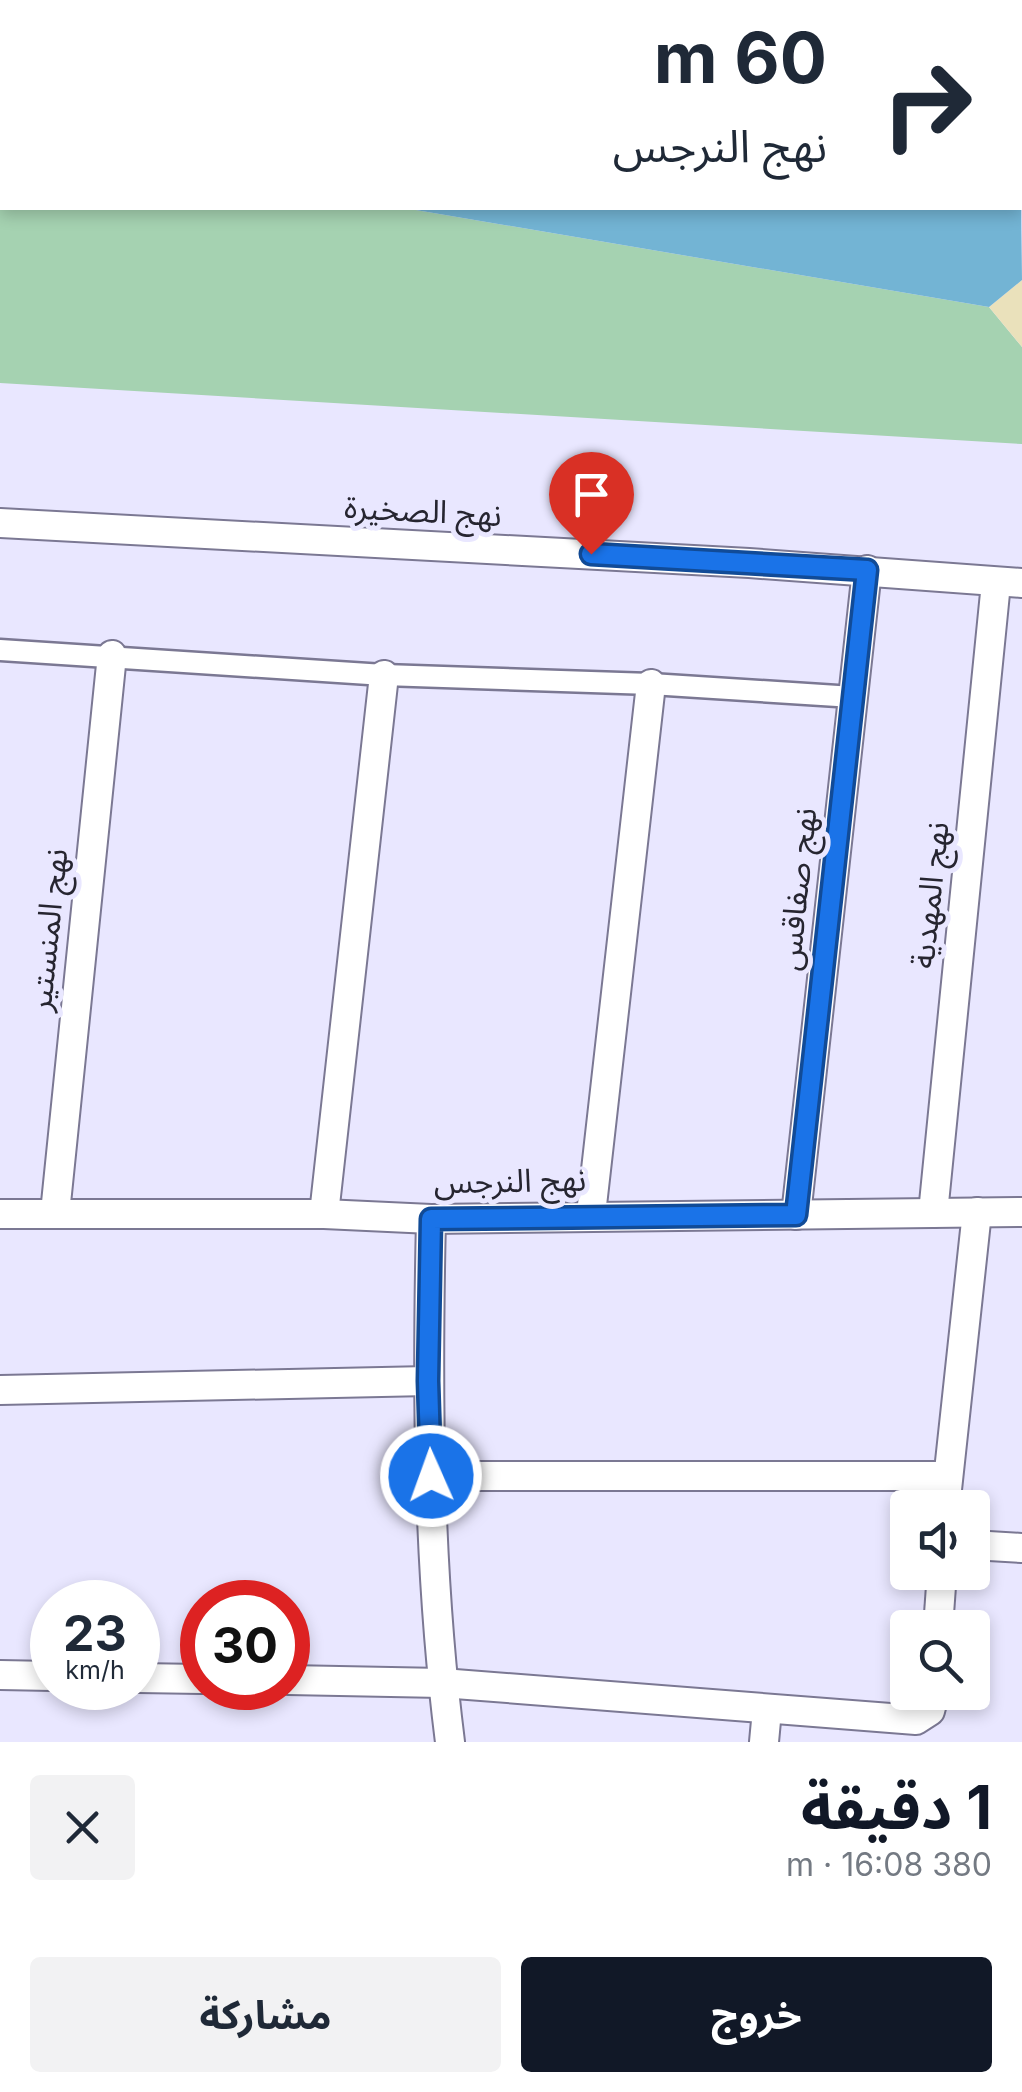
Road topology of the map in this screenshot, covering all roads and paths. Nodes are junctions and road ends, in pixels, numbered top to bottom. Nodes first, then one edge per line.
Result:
1 (0, 522) edge
2 (867, 570) junction
3 (1009, 583) edge
4 (0, 650) edge
5 (112, 654) junction
6 (384, 675) junction
7 (651, 684) junction
8 (853, 698) junction
9 (977, 1212) junction
10 (1022, 1212) edge
11 (54, 1213) junction
12 (934, 1213) junction
13 (0, 1214) edge
14 (324, 1214) junction
15 (592, 1214) junction
16 (796, 1215) junction
17 (431, 1219) junction
18 (428, 1381) junction
19 (0, 1390) edge
20 (431, 1476) junction
21 (947, 1476) junction
22 (946, 1490) edge
23 (990, 1546) edge
24 (1022, 1548) edge
25 (0, 1676) edge
26 (30, 1676) edge
27 (310, 1680) edge
28 (442, 1683) junction
29 (767, 1710) junction
30 (930, 1710) edge
31 (450, 1742) edge
32 (764, 1742) edge

1 - 2 street, نهج الصخيرة
2 - 3 street, نهج الصخيرة
2 - 8 street, نهج صفاقس
3 - 12 street, نهج المهدية
4 - 5 street
5 - 6 street
5 - 11 street, نهج المنستير
6 - 7 street
6 - 14 street
7 - 8 street
7 - 15 street
8 - 16 street, نهج صفاقس
9 - 10 street, نهج النرجس
9 - 12 street, نهج النرجس
9 - 21 street
11 - 13 street, نهج النرجس
11 - 14 street, نهج النرجس
12 - 16 street, نهج النرجس
14 - 17 street, نهج النرجس
15 - 16 street, نهج النرجس
15 - 17 street, نهج النرجس
17 - 18 street
18 - 19 street
18 - 20 street
20 - 21 street
20 - 28 street
21 - 22 street
23 - 24 street
25 - 26 street
27 - 28 street
28 - 29 street
28 - 31 street
29 - 30 street
29 - 32 street

